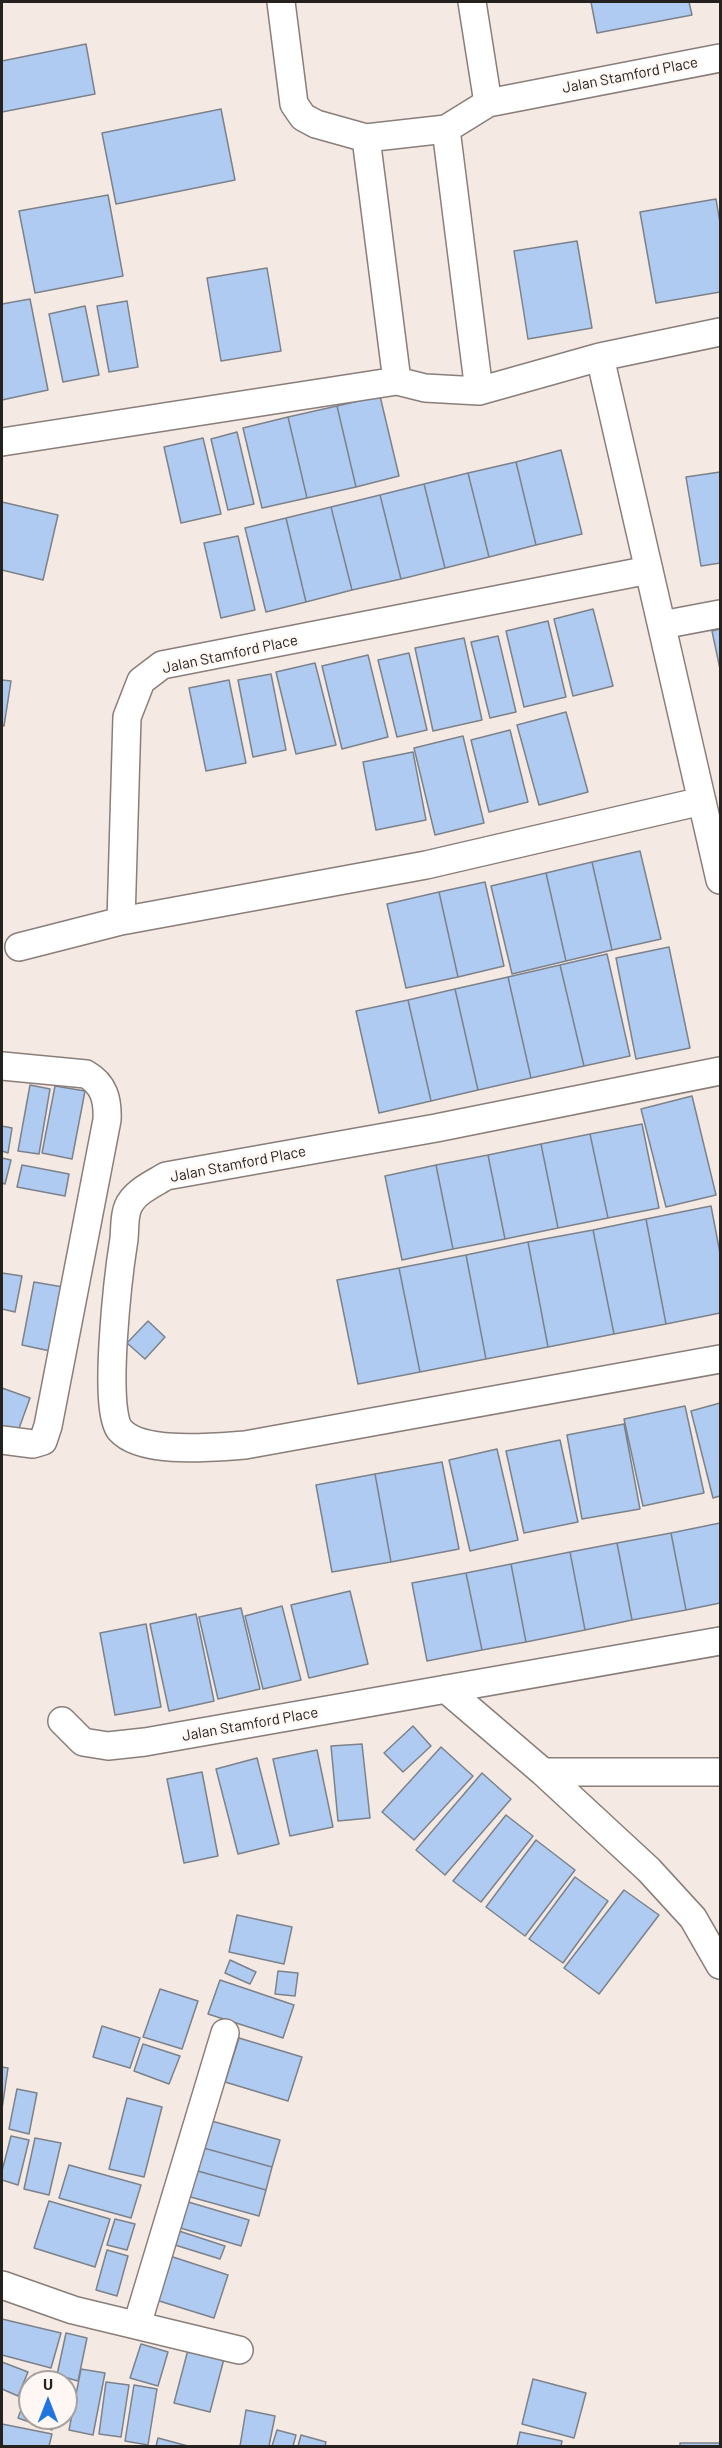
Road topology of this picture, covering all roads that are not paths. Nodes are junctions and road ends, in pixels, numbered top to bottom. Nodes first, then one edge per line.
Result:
1 (280, 2) edge
2 (472, 2) edge
3 (720, 58) edge
4 (488, 103) junction
5 (446, 129) junction
6 (366, 138) junction
7 (720, 332) edge
8 (600, 357) junction
9 (397, 381) junction
10 (479, 391) junction
11 (2, 442) edge
12 (649, 570) junction
13 (720, 614) edge
14 (662, 625) junction
15 (702, 801) junction
16 (719, 868) edge
17 (121, 921) junction
18 (19, 947) dead end
19 (2, 1066) edge
20 (720, 1071) edge
21 (720, 1359) edge
22 (2, 1440) edge
23 (720, 1641) edge
24 (446, 1689) junction
25 (62, 1721) dead end
26 (543, 1772) junction
27 (720, 1772) edge
28 (720, 1965) edge
29 (225, 2033) dead end
30 (2, 2285) edge
31 (137, 2325) junction
32 (239, 2350) dead end

1 - 6 street
2 - 4 street
3 - 4 street, Jalan Stamford Place
4 - 5 street
5 - 6 street
5 - 10 street
6 - 9 street
7 - 8 street
8 - 10 street
8 - 12 street
9 - 10 street
9 - 11 street
12 - 14 street
12 - 17 street, Jalan Stamford Place
13 - 14 street
14 - 15 street
15 - 16 street
15 - 17 street
17 - 18 street
19 - 22 street
20 - 21 street, Jalan Stamford Place
23 - 24 street, Jalan Stamford Place
24 - 25 street, Jalan Stamford Place
24 - 26 street
26 - 27 street
26 - 28 street
29 - 31 street
30 - 31 street
31 - 32 street

